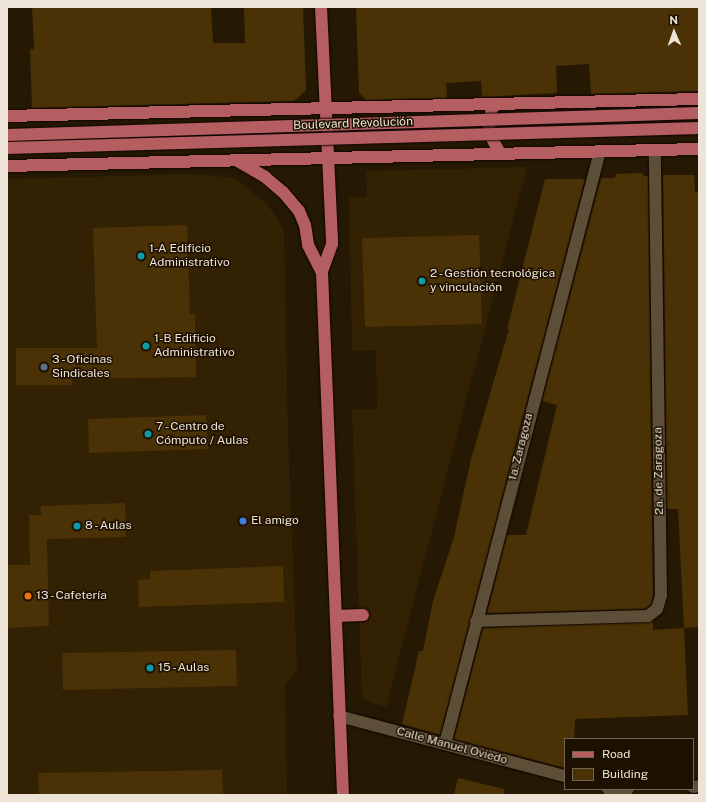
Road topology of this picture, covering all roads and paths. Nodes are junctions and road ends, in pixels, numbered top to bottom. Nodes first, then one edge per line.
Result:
1 (321, 7) edge
2 (699, 99) edge
3 (498, 104) junction
4 (327, 108) junction
5 (699, 113) edge
6 (7, 116) edge
7 (699, 128) edge
8 (7, 135) edge
9 (7, 148) edge
10 (699, 148) edge
11 (655, 150) junction
12 (600, 151) junction
13 (500, 153) junction
14 (329, 157) junction
15 (236, 160) junction
16 (7, 166) edge
17 (322, 272) junction
18 (362, 615) dead end
19 (336, 616) junction
20 (476, 621) junction
21 (340, 716) junction
22 (445, 744) junction
23 (564, 776) edge
24 (343, 795) edge

1 - 4 main road
2 - 3 main road
3 - 4 main road
3 - 13 main road
4 - 6 main road
4 - 14 main road
5 - 8 main road, Boulevard Revolución, bridge
7 - 9 main road, Boulevard Revolución, bridge
10 - 11 main road
11 - 12 main road
11 - 20 street, 2a. de Zaragoza
12 - 13 main road
12 - 20 street, 1a. Zaragoza
13 - 14 main road
14 - 15 main road
14 - 17 main road
15 - 16 main road
15 - 17 main road
17 - 19 main road
18 - 19 main road
19 - 21 main road
20 - 22 street, 1a. Zaragoza
21 - 22 street, Calle Manuel Oviedo
21 - 24 main road
22 - 23 street, Calle Manuel Oviedo

